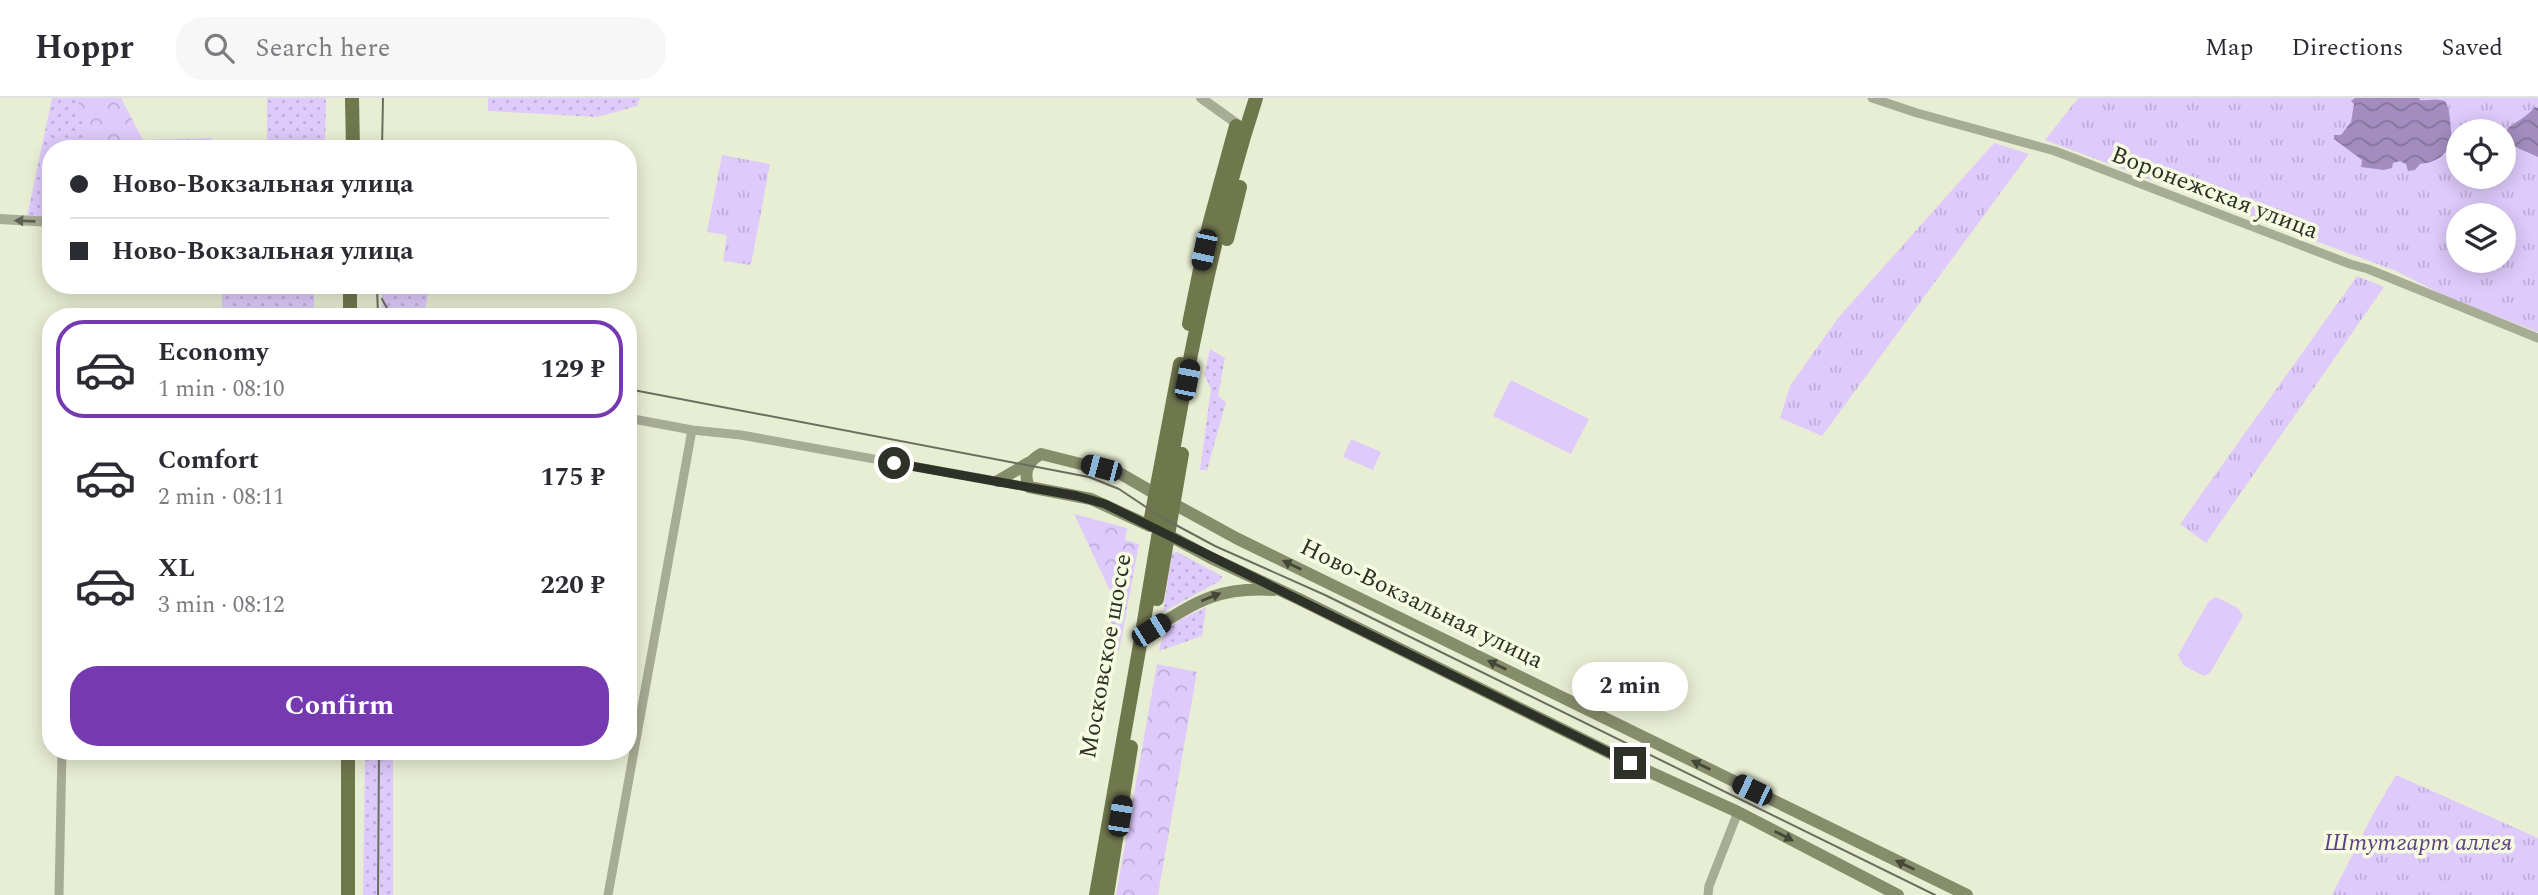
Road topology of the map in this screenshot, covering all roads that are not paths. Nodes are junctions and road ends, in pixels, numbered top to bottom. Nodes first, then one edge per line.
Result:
1 (352, 98) edge
2 (1201, 98) edge
3 (1245, 98) edge
4 (1255, 98) edge
5 (1264, 98) edge
6 (1872, 98) edge
7 (1241, 127) junction
8 (353, 140) edge
9 (0, 219) edge
10 (42, 221) edge
11 (2538, 338) edge
12 (637, 420) edge
13 (692, 430) junction
14 (1031, 462) junction
15 (999, 482) junction
16 (1030, 487) junction
17 (1164, 499) junction
18 (1159, 530) junction
19 (1282, 591) junction
20 (1146, 633) junction
21 (637, 734) edge
22 (62, 760) edge
23 (348, 760) edge
24 (632, 760) edge
25 (1738, 812) junction
26 (59, 895) edge
27 (348, 895) edge
28 (608, 895) edge
29 (1087, 895) edge
30 (1096, 895) edge
31 (1107, 895) edge
32 (1708, 895) edge
33 (1898, 895) edge
34 (1967, 895) edge

1 - 8 main road
2 - 7 street
3 - 7 main road, Московское шоссе
4 - 7 main road, Московское шоссе
5 - 17 main road, Московское шоссе
6 - 11 street, Воронежская улица
7 - 17 main road, Московское шоссе
10 -> 9 street
12 - 13 street, Ново-Вокзальная улица
13 - 15 street, Ново-Вокзальная улица
13 - 21 street
14 - 15 main road
14 - 16 main road
14 - 17 main road, Ново-Вокзальная улица
15 - 16 street, Ново-Вокзальная улица
16 - 18 main road, Ново-Вокзальная улица
17 - 18 main road, Московское шоссе
34 -> 17 main road, Ново-Вокзальная улица
18 - 19 main road, Ново-Вокзальная улица
18 - 20 main road, Московское шоссе
18 - 29 main road, Московское шоссе
20 -> 19 main road
19 - 25 main road, Ново-Вокзальная улица
20 - 30 main road, Московское шоссе
20 - 31 main road, Московское шоссе
22 - 26 street
23 - 27 main road
24 - 28 street
25 - 32 street
25 -> 33 main road, Ново-Вокзальная улица

